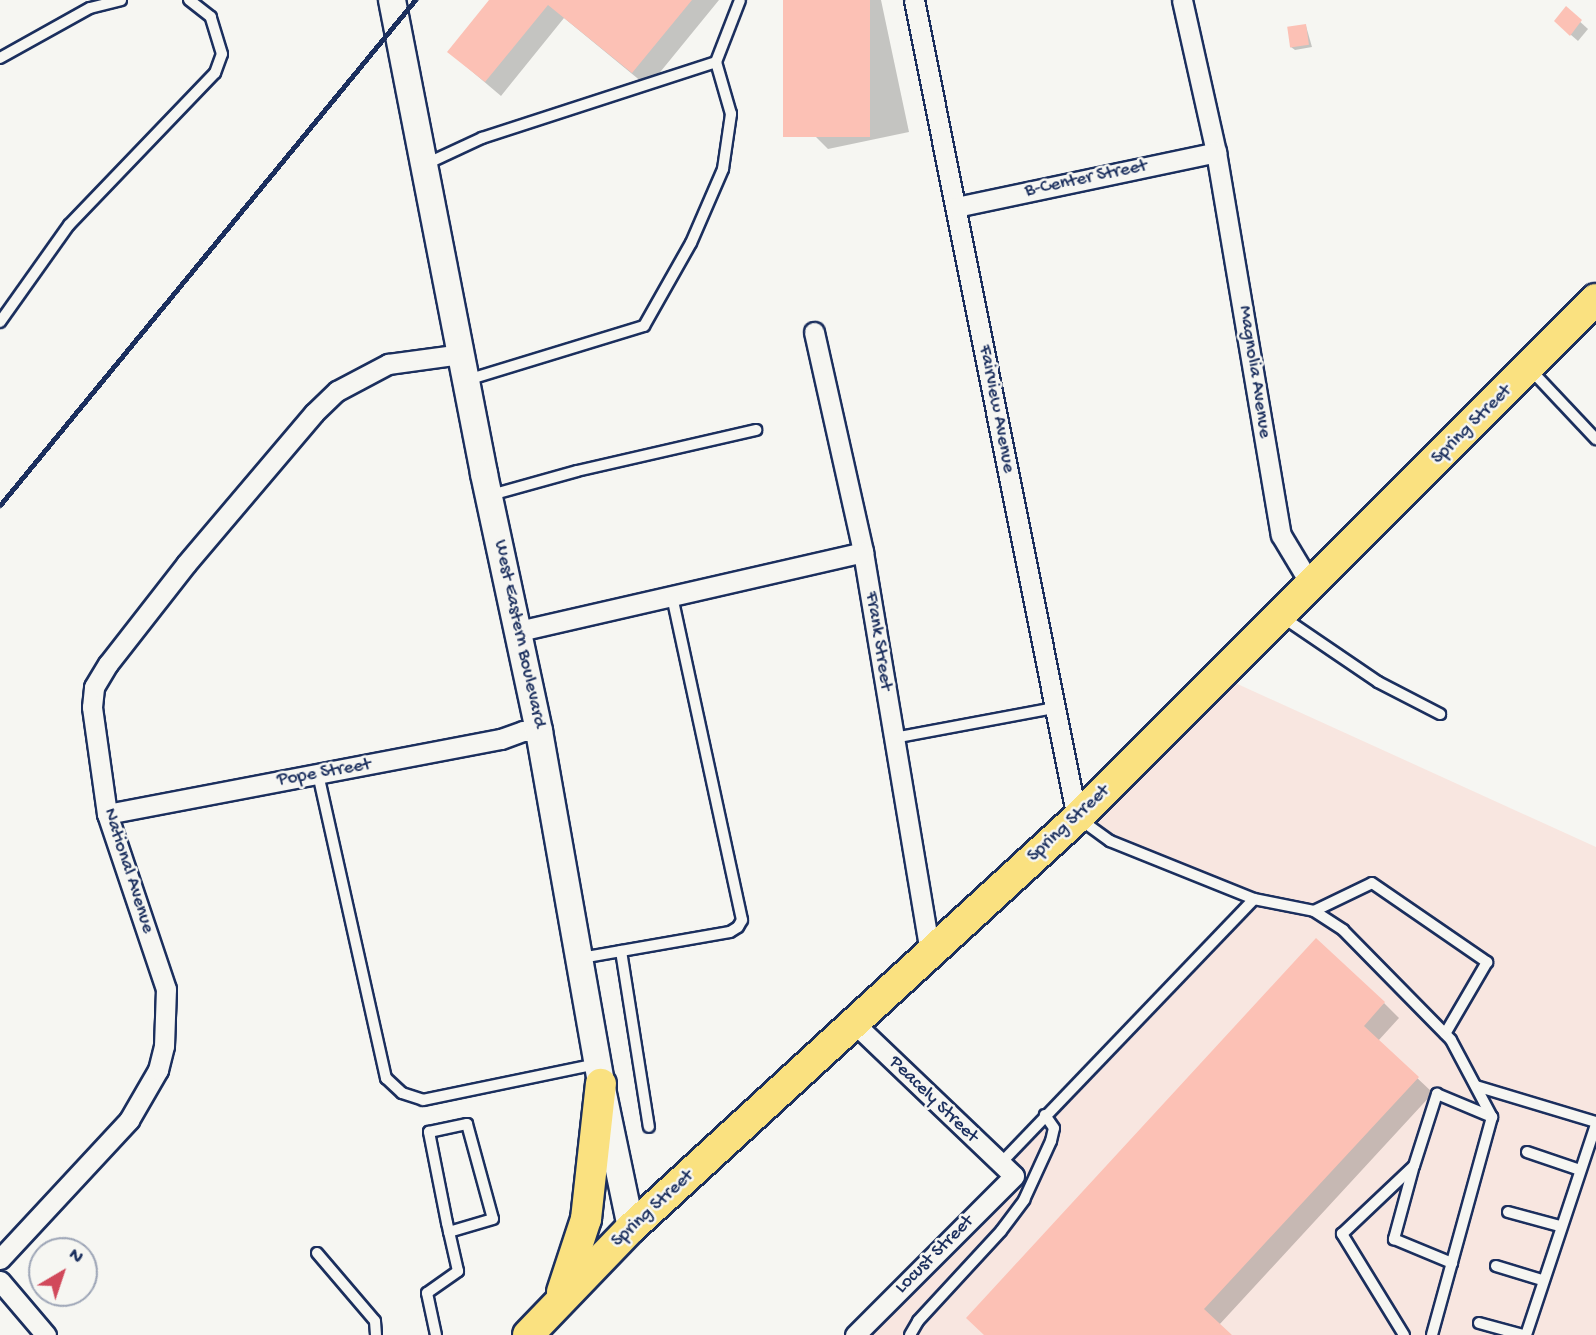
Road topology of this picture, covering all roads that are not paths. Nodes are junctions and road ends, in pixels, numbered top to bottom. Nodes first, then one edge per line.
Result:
1 (121, 0) edge
2 (189, 0) edge
3 (392, 0) edge
4 (740, 0) edge
5 (914, 0) edge
6 (1182, 0) edge
7 (0, 58) edge
8 (716, 62) junction
9 (1216, 152) junction
10 (425, 164) junction
11 (956, 207) junction
12 (1596, 299) edge
13 (0, 322) edge
14 (814, 332) dead end
15 (462, 354) junction
16 (1529, 368) junction
17 (467, 380) junction
18 (756, 430) dead end
19 (1596, 439) edge
20 (490, 495) junction
21 (863, 552) junction
22 (1311, 585) junction
23 (672, 596) junction
24 (1281, 615) junction
25 (519, 631) junction
26 (1056, 708) junction
27 (1440, 714) dead end
28 (539, 731) junction
29 (894, 738) junction
30 (318, 774) junction
31 (107, 814) junction
32 (1077, 818) junction
33 (1254, 899) junction
34 (1314, 911) junction
35 (621, 951) junction
36 (930, 952) junction
37 (578, 959) junction
38 (854, 1023) junction
39 (1445, 1034) junction
40 (599, 1074) junction
41 (1476, 1086) junction
42 (1045, 1115) junction
43 (1492, 1117) junction
44 (1596, 1123) edge
45 (649, 1127) dead end
46 (1527, 1152) dead end
47 (1414, 1166) junction
48 (1007, 1170) junction
49 (1580, 1170) junction
50 (1508, 1212) dead end
51 (1560, 1226) junction
52 (631, 1228) junction
53 (449, 1232) junction
54 (317, 1253) dead end
55 (0, 1259) edge
56 (1452, 1263) junction
57 (1496, 1266) dead end
58 (1542, 1280) junction
59 (0, 1281) edge
60 (557, 1304) junction
61 (1479, 1323) dead end
62 (46, 1335) edge
63 (376, 1335) edge
64 (436, 1335) edge
65 (528, 1335) edge
66 (855, 1335) edge
67 (910, 1335) edge
68 (1404, 1335) edge
69 (1432, 1335) edge
70 (1524, 1335) edge

1 - 7 lane
2 - 13 lane
3 - 10 main road, West Eastern Boulevard
4 - 8 lane
5 - 11 street, Fairview Avenue
6 - 9 street, Magnolia Avenue
8 - 10 lane
8 - 17 lane
9 - 11 street, B-Center Street
9 - 22 street, Magnolia Avenue
10 - 15 main road, West Eastern Boulevard
11 - 26 street, Fairview Avenue
12 - 16 main road, Spring Street
14 - 21 street, Frank Street
15 - 17 main road, West Eastern Boulevard
15 - 31 street, National Avenue
16 - 19 lane
16 - 22 main road, Spring Street
17 - 20 main road, West Eastern Boulevard
18 - 20 lane
20 - 25 main road, West Eastern Boulevard
21 - 23 street
21 - 29 street, Frank Street
22 - 24 main road, Spring Street
23 - 25 street
23 - 35 lane
24 - 27 lane
24 - 32 main road, Spring Street
25 - 28 main road, West Eastern Boulevard
26 - 29 lane
26 - 32 street, Fairview Avenue
28 - 30 street, Pope Street
28 - 37 main road, West Eastern Boulevard
29 - 36 street, Frank Street
30 - 31 street, Pope Street
30 - 40 lane
31 - 55 street, National Avenue
32 - 33 lane
32 - 36 main road, Spring Street
33 - 34 lane
33 - 42 lane
34 - 39 lane
34 - 39 lane
35 - 37 lane
35 - 45 lane
36 - 38 main road, Spring Street
37 - 40 main road, West Eastern Boulevard
38 - 48 street, Peacely Street
38 - 52 main road, Spring Street
39 - 41 lane
40 - 52 main road, West Eastern Boulevard
40 - 60 main road
41 - 43 lane
41 - 44 lane
42 - 48 lane
42 - 67 lane
43 - 47 lane
43 - 56 lane
44 - 49 lane
46 - 49 lane
47 - 56 lane
47 - 68 lane
48 - 66 street, Locust Street
49 - 51 lane
50 - 51 lane
51 - 58 lane
52 - 60 main road, Spring Street
53 - 53 lane
53 - 64 lane
54 - 63 lane
56 - 69 lane
57 - 58 lane
58 - 70 lane
59 - 62 street
60 - 65 main road, Spring Street
61 - 70 lane

